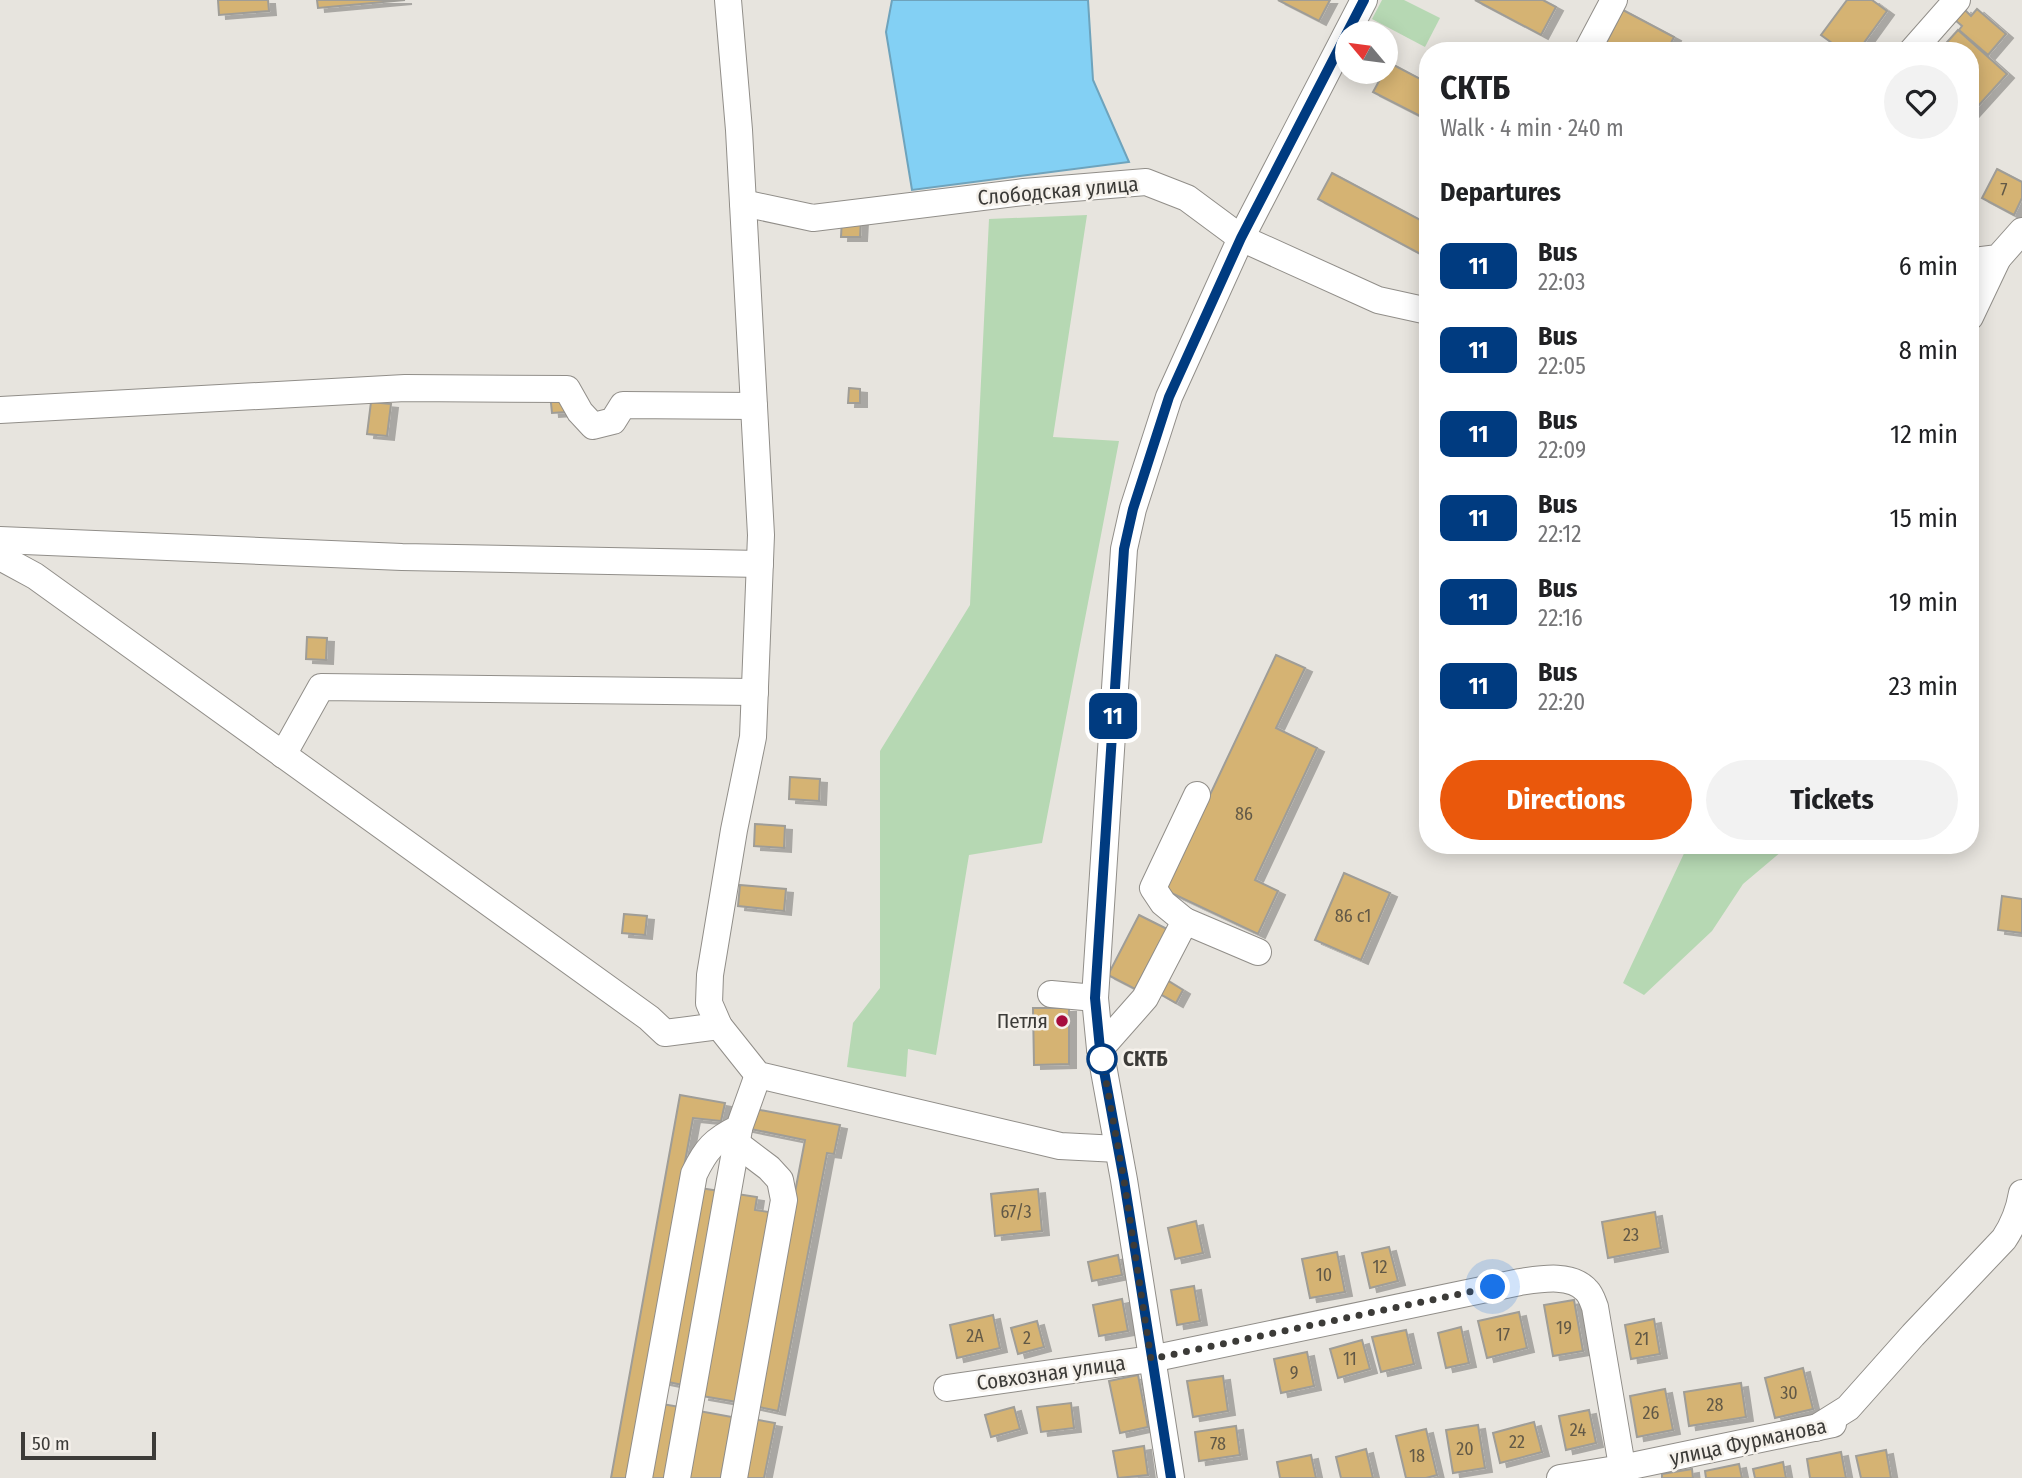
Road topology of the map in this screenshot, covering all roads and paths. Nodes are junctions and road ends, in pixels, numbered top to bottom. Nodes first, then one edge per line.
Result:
1 (728, 0) edge
2 (1348, 0) edge
3 (1364, 0) edge
4 (1614, 0) edge
5 (1957, 0) edge
6 (1347, 21) edge
7 (1353, 21) edge
8 (1592, 42) edge
9 (1921, 42) edge
10 (1335, 55) edge
11 (743, 203) junction
12 (2022, 231) edge
13 (1241, 238) junction
14 (1998, 258) junction
15 (1979, 260) edge
16 (1979, 298) edge
17 (1419, 309) edge
18 (754, 406) junction
19 (0, 410) edge
20 (0, 540) edge
21 (0, 547) edge
22 (0, 557) edge
23 (760, 564) junction
24 (35, 576) junction
25 (755, 692) junction
26 (283, 755) junction
27 (1197, 795) dead end
28 (1185, 921) junction
29 (1258, 952) dead end
30 (1051, 994) dead end
31 (1095, 998) junction
32 (719, 1026) junction
33 (1100, 1049) junction
34 (758, 1075) junction
35 (737, 1135) junction
36 (1118, 1149) junction
37 (2022, 1193) edge
38 (1151, 1359) junction
39 (947, 1388) dead end
40 (1852, 1420) dead end
41 (1815, 1428) junction
42 (1623, 1473) edge
43 (639, 1478) edge
44 (677, 1478) edge
45 (734, 1478) edge
46 (1171, 1478) edge
47 (1560, 1478) edge

1 - 11 street
2 - 6 street
3 - 7 street
4 - 8 street
5 - 9 street
10 - 13 street
11 - 13 street, Слободская улица
11 - 18 street
12 - 14 street
13 - 17 street, Слободская улица
13 - 31 street
14 - 15 street
14 - 16 street
18 - 19 street
18 - 23 street
20 - 23 street
21 - 24 street
22 - 24 street
23 - 25 street
24 - 26 street
25 - 26 street
25 - 32 street
26 - 32 street
27 - 28 street
28 - 29 street
28 - 33 street
30 - 31 street
31 - 33 street
32 - 34 street
33 - 36 street
34 - 35 street
34 - 36 street
35 - 43 street
35 - 44 street
35 - 45 street
36 - 38 street
37 - 41 street
38 - 39 street, Совхозная улица
38 - 42 street, Совхозная улица
38 - 46 street
40 - 41 street, улица Фурманова
41 - 42 street, улица Фурманова
42 - 47 street, улица Фурманова

